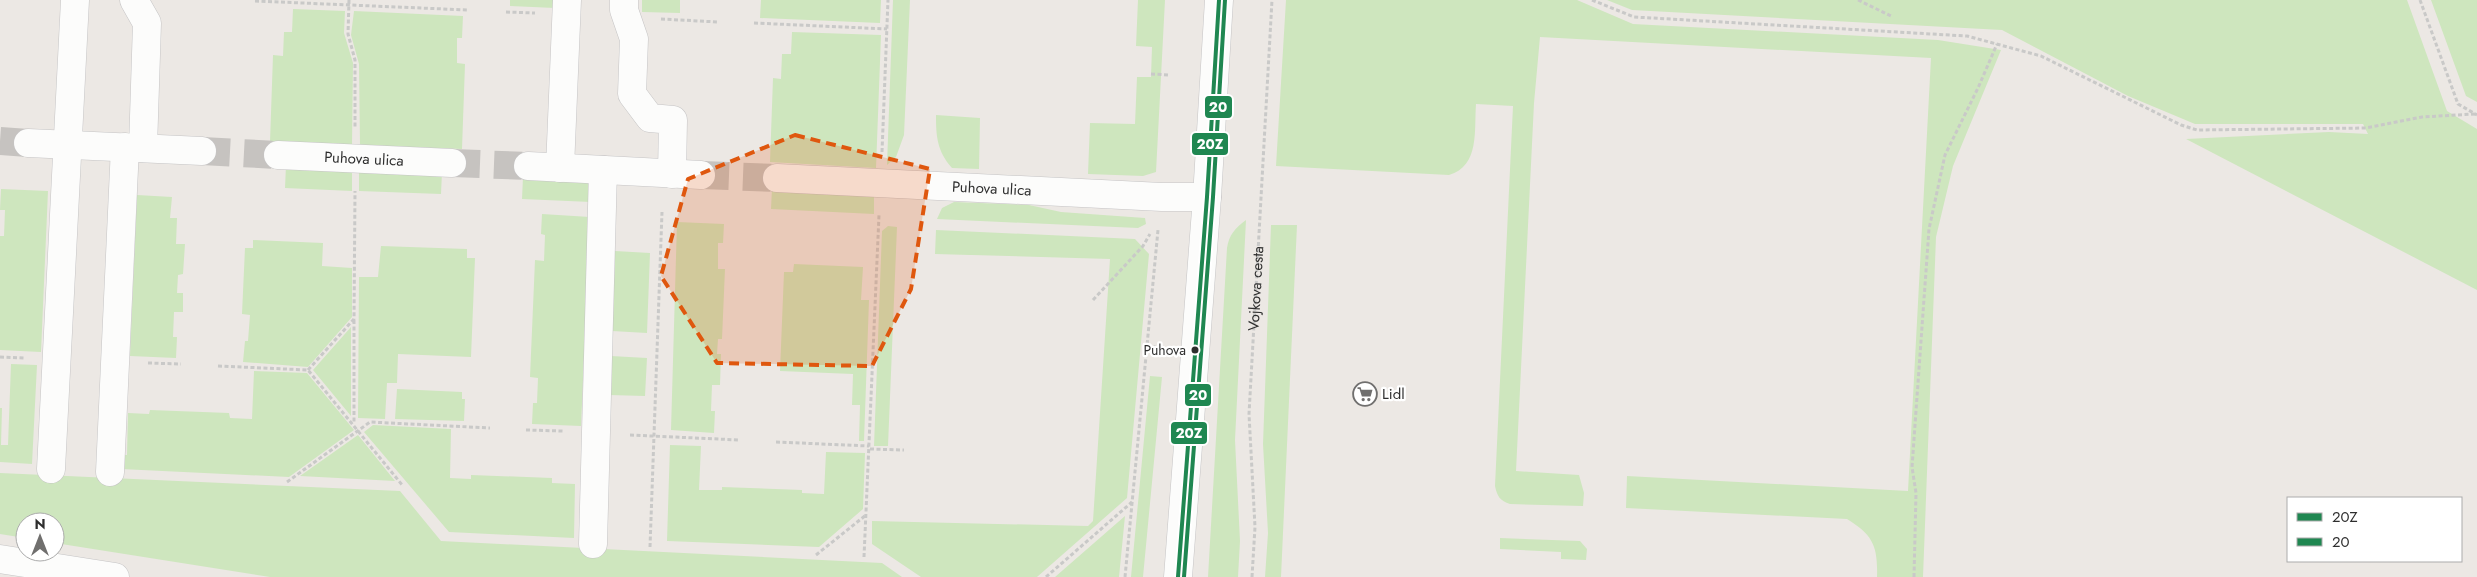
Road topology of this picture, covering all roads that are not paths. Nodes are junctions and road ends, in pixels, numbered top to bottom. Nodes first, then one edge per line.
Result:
1 (75, 0) edge
2 (134, 0) edge
3 (567, 0) edge
4 (624, 0) edge
5 (1218, 2) edge
6 (28, 143) tunnel mouth
7 (68, 144) junction
8 (134, 148) junction
9 (202, 151) tunnel mouth
10 (278, 155) tunnel mouth
11 (452, 163) tunnel mouth
12 (528, 166) tunnel mouth
13 (560, 168) junction
14 (603, 170) junction
15 (672, 174) junction
16 (701, 175) tunnel mouth
17 (777, 178) tunnel mouth
18 (1207, 197) junction
19 (51, 469) dead end
20 (110, 472) dead end
21 (593, 544) dead end
22 (0, 559) edge
23 (115, 577) edge
24 (1178, 577) edge

1 - 7 street
2 - 8 street
3 - 13 street
4 - 15 street
5 - 18 street
6 - 7 street
7 - 8 street
7 - 19 street
8 - 9 street
8 - 20 street
10 - 11 street, Puhova ulica
12 - 13 street
13 - 14 street
14 - 15 street
14 - 21 street
15 - 16 street
17 - 18 street, Puhova ulica
18 - 24 street
22 - 23 street

